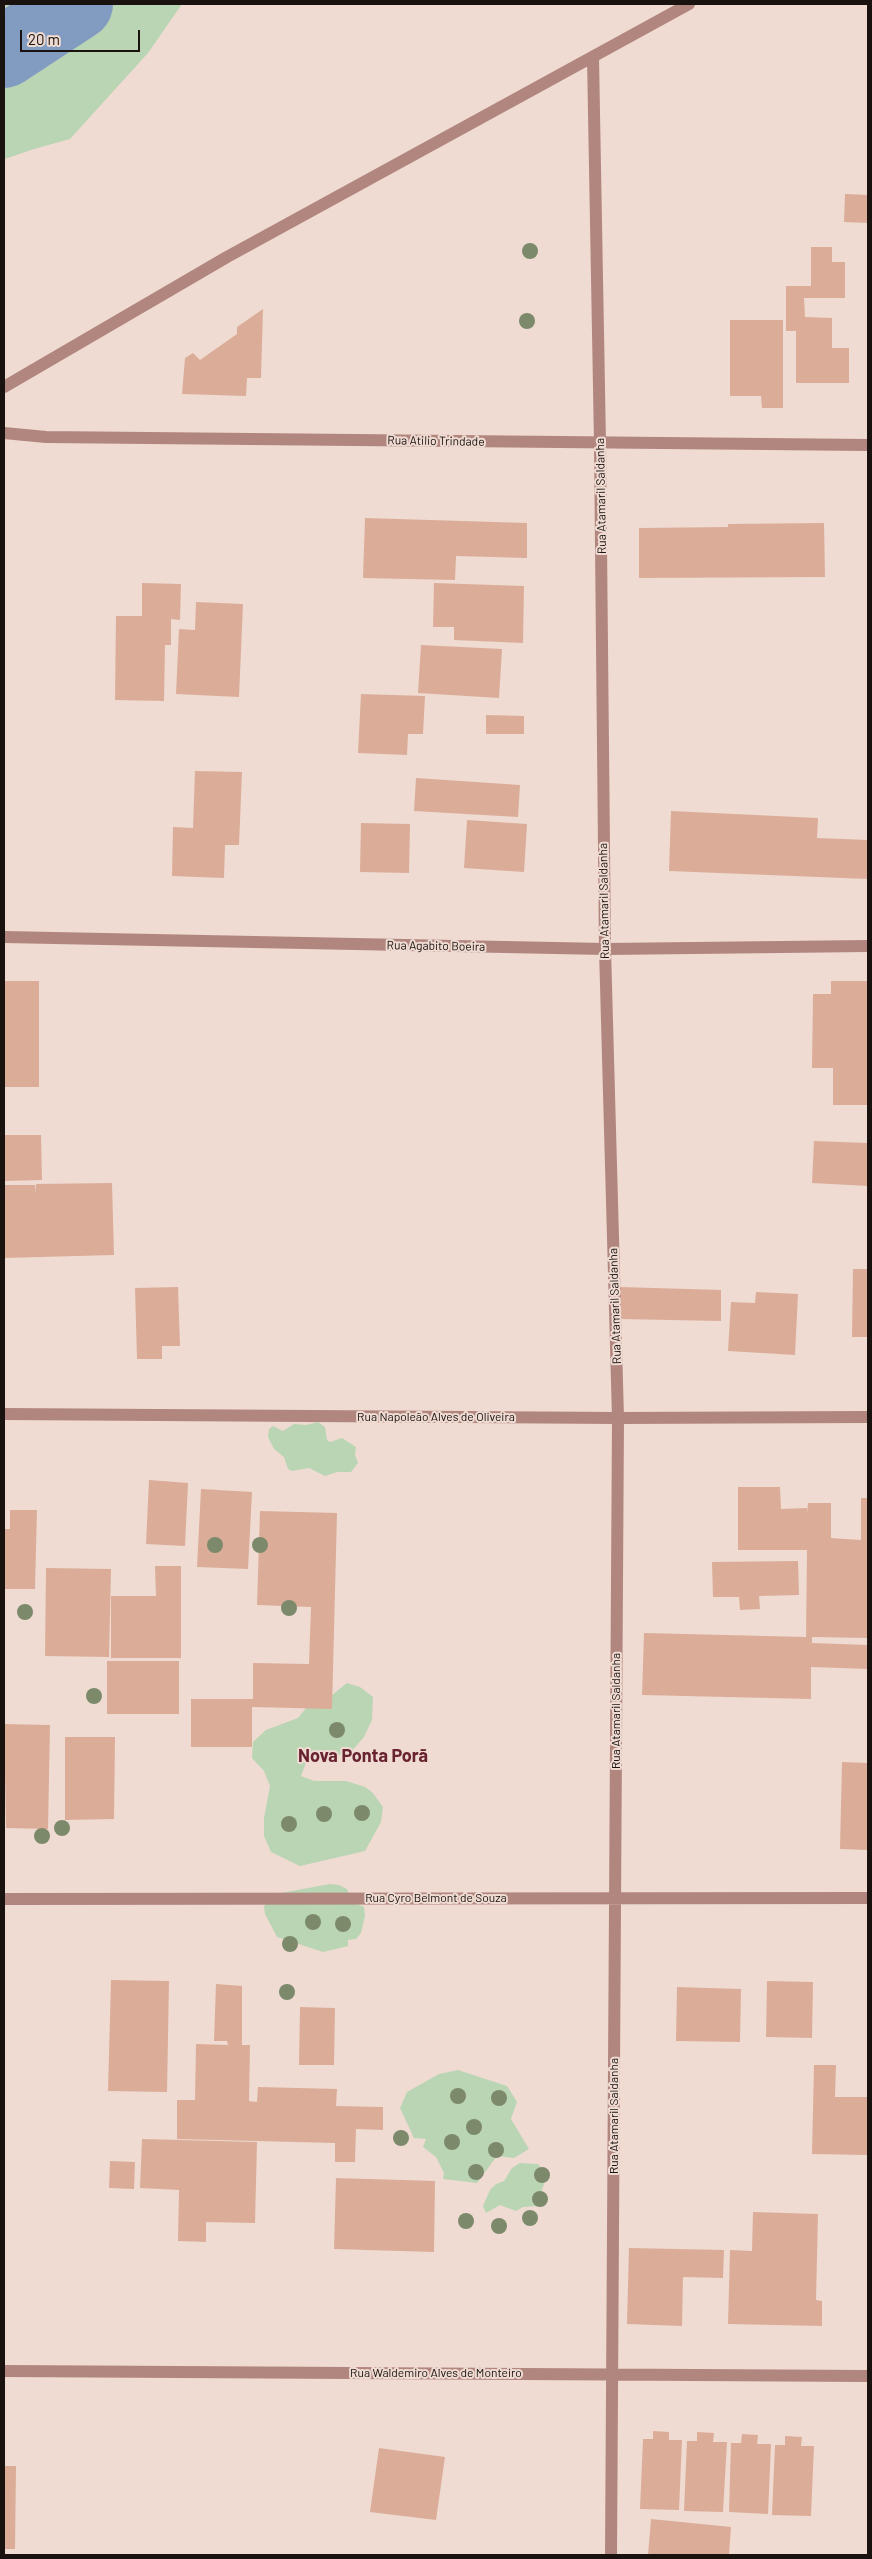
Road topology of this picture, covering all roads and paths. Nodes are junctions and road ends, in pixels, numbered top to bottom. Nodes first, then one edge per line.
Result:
1 (689, 4) edge
2 (593, 57) junction
3 (4, 387) edge
4 (4, 433) edge
5 (600, 443) junction
6 (868, 444) edge
7 (4, 937) edge
8 (868, 946) edge
9 (605, 950) junction
10 (4, 1414) edge
11 (868, 1417) edge
12 (618, 1418) junction
13 (615, 1897) junction
14 (868, 1898) edge
15 (4, 1899) edge
16 (4, 2371) edge
17 (612, 2374) junction
18 (868, 2376) edge
19 (611, 2555) edge

1 - 2 street
2 - 3 street
2 - 5 street, Rua Atamaril Saldanha
4 - 5 street, Rua Atilio Trindade
5 - 6 street, Rua Atilio Trindade
5 - 9 street, Rua Atamaril Saldanha
7 - 9 street, Rua Agabito Boeira
8 - 9 street, Rua Agabito Boeira
9 - 12 street, Rua Atamaril Saldanha
10 - 12 street, Rua Napoleão Alves de Oliveira
11 - 12 street, Rua Napoleão Alves de Oliveira
12 - 13 street, Rua Atamaril Saldanha
13 - 14 street, Rua Cyro Belmont de Souza
13 - 15 street, Rua Cyro Belmont de Souza
13 - 17 street, Rua Atamaril Saldanha
16 - 17 street, Rua Waldemiro Alves de Monteiro
17 - 18 street, Rua Waldemiro Alves de Monteiro
17 - 19 street, Rua Atamaril Saldanha

